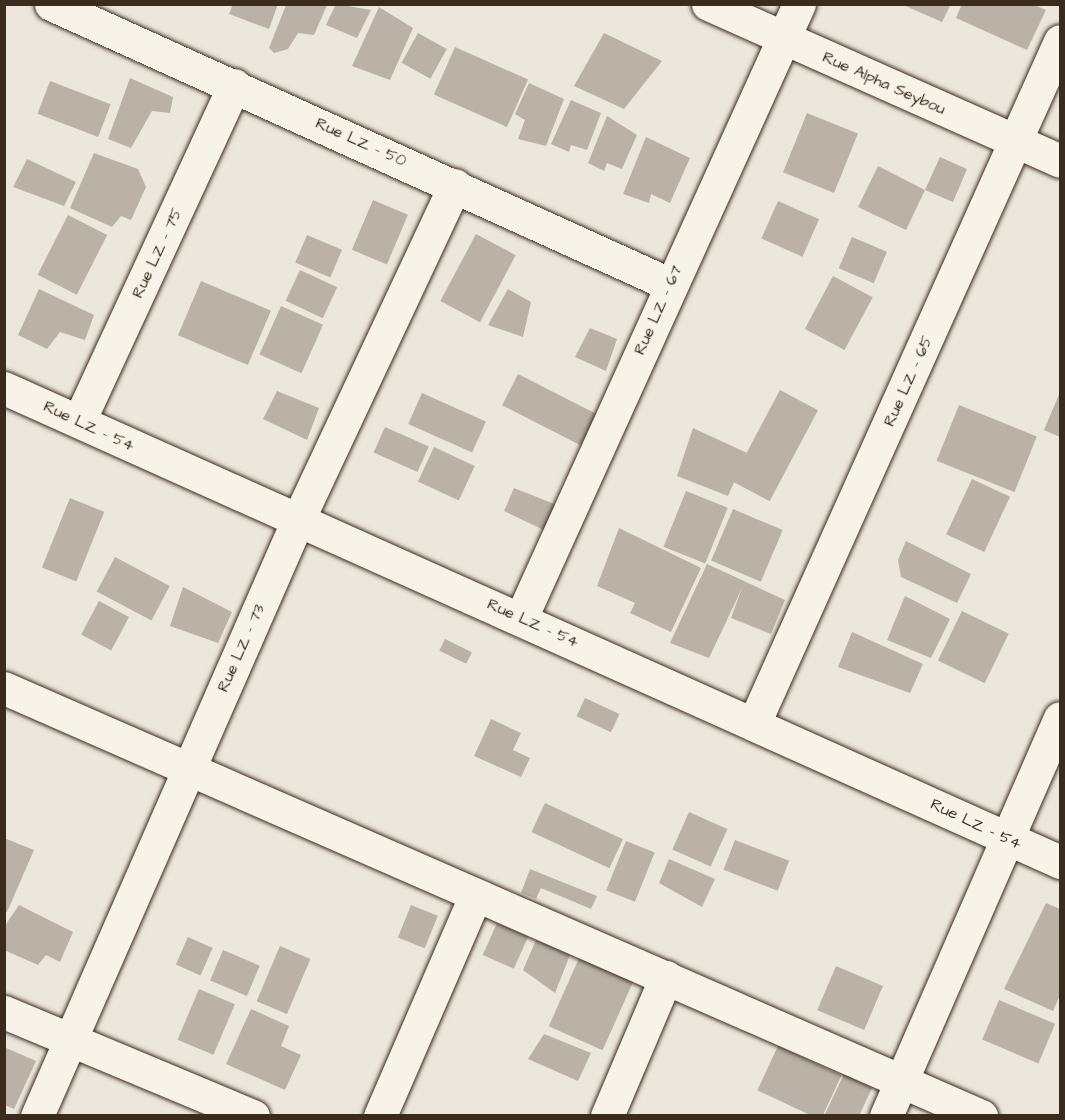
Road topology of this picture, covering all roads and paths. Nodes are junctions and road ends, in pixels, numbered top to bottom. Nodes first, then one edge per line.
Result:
1 (51, 4) edge
2 (708, 4) edge
3 (799, 4) edge
4 (783, 39) junction
5 (1060, 41) edge
6 (234, 85) junction
7 (1016, 141) junction
8 (1060, 161) edge
9 (455, 185) junction
10 (669, 284) junction
11 (4, 388) edge
12 (79, 421) junction
13 (297, 522) junction
14 (521, 618) junction
15 (4, 688) edge
16 (1060, 718) edge
17 (755, 721) junction
18 (188, 765) junction
19 (1007, 839) junction
20 (1060, 862) edge
21 (475, 896) junction
22 (666, 977) junction
23 (4, 1012) edge
24 (71, 1041) junction
25 (902, 1080) junction
26 (37, 1116) edge
27 (253, 1116) edge
28 (380, 1116) edge
29 (607, 1116) edge
30 (886, 1116) edge
31 (981, 1116) edge

1 - 6 street, Rue LZ - 50
2 - 4 street, Rue Alpha Seybou
3 - 4 street, Rue LZ - 67
4 - 7 street, Rue Alpha Seybou
4 - 10 street, Rue LZ - 67
5 - 7 street, Rue LZ - 65
6 - 9 street, Rue LZ - 50
6 - 12 street, Rue LZ - 75
7 - 8 street, Rue Alpha Seybou
7 - 17 street, Rue LZ - 65
9 - 10 street, Rue LZ - 50
9 - 13 street, Rue LZ - 73
10 - 14 street, Rue LZ - 67
11 - 12 street, Rue LZ - 54
12 - 13 street, Rue LZ - 54
13 - 14 street, Rue LZ - 54
13 - 18 street, Rue LZ - 73
14 - 17 street, Rue LZ - 54
15 - 18 street
16 - 19 street
17 - 19 street, Rue LZ - 54
18 - 21 street
18 - 24 street, Rue LZ - 73
19 - 20 street, Rue LZ - 54
19 - 25 street
21 - 22 street
21 - 28 street
22 - 25 street
22 - 29 street
23 - 24 street
24 - 26 street, Rue LZ - 73
24 - 27 street
25 - 30 street
25 - 31 street

